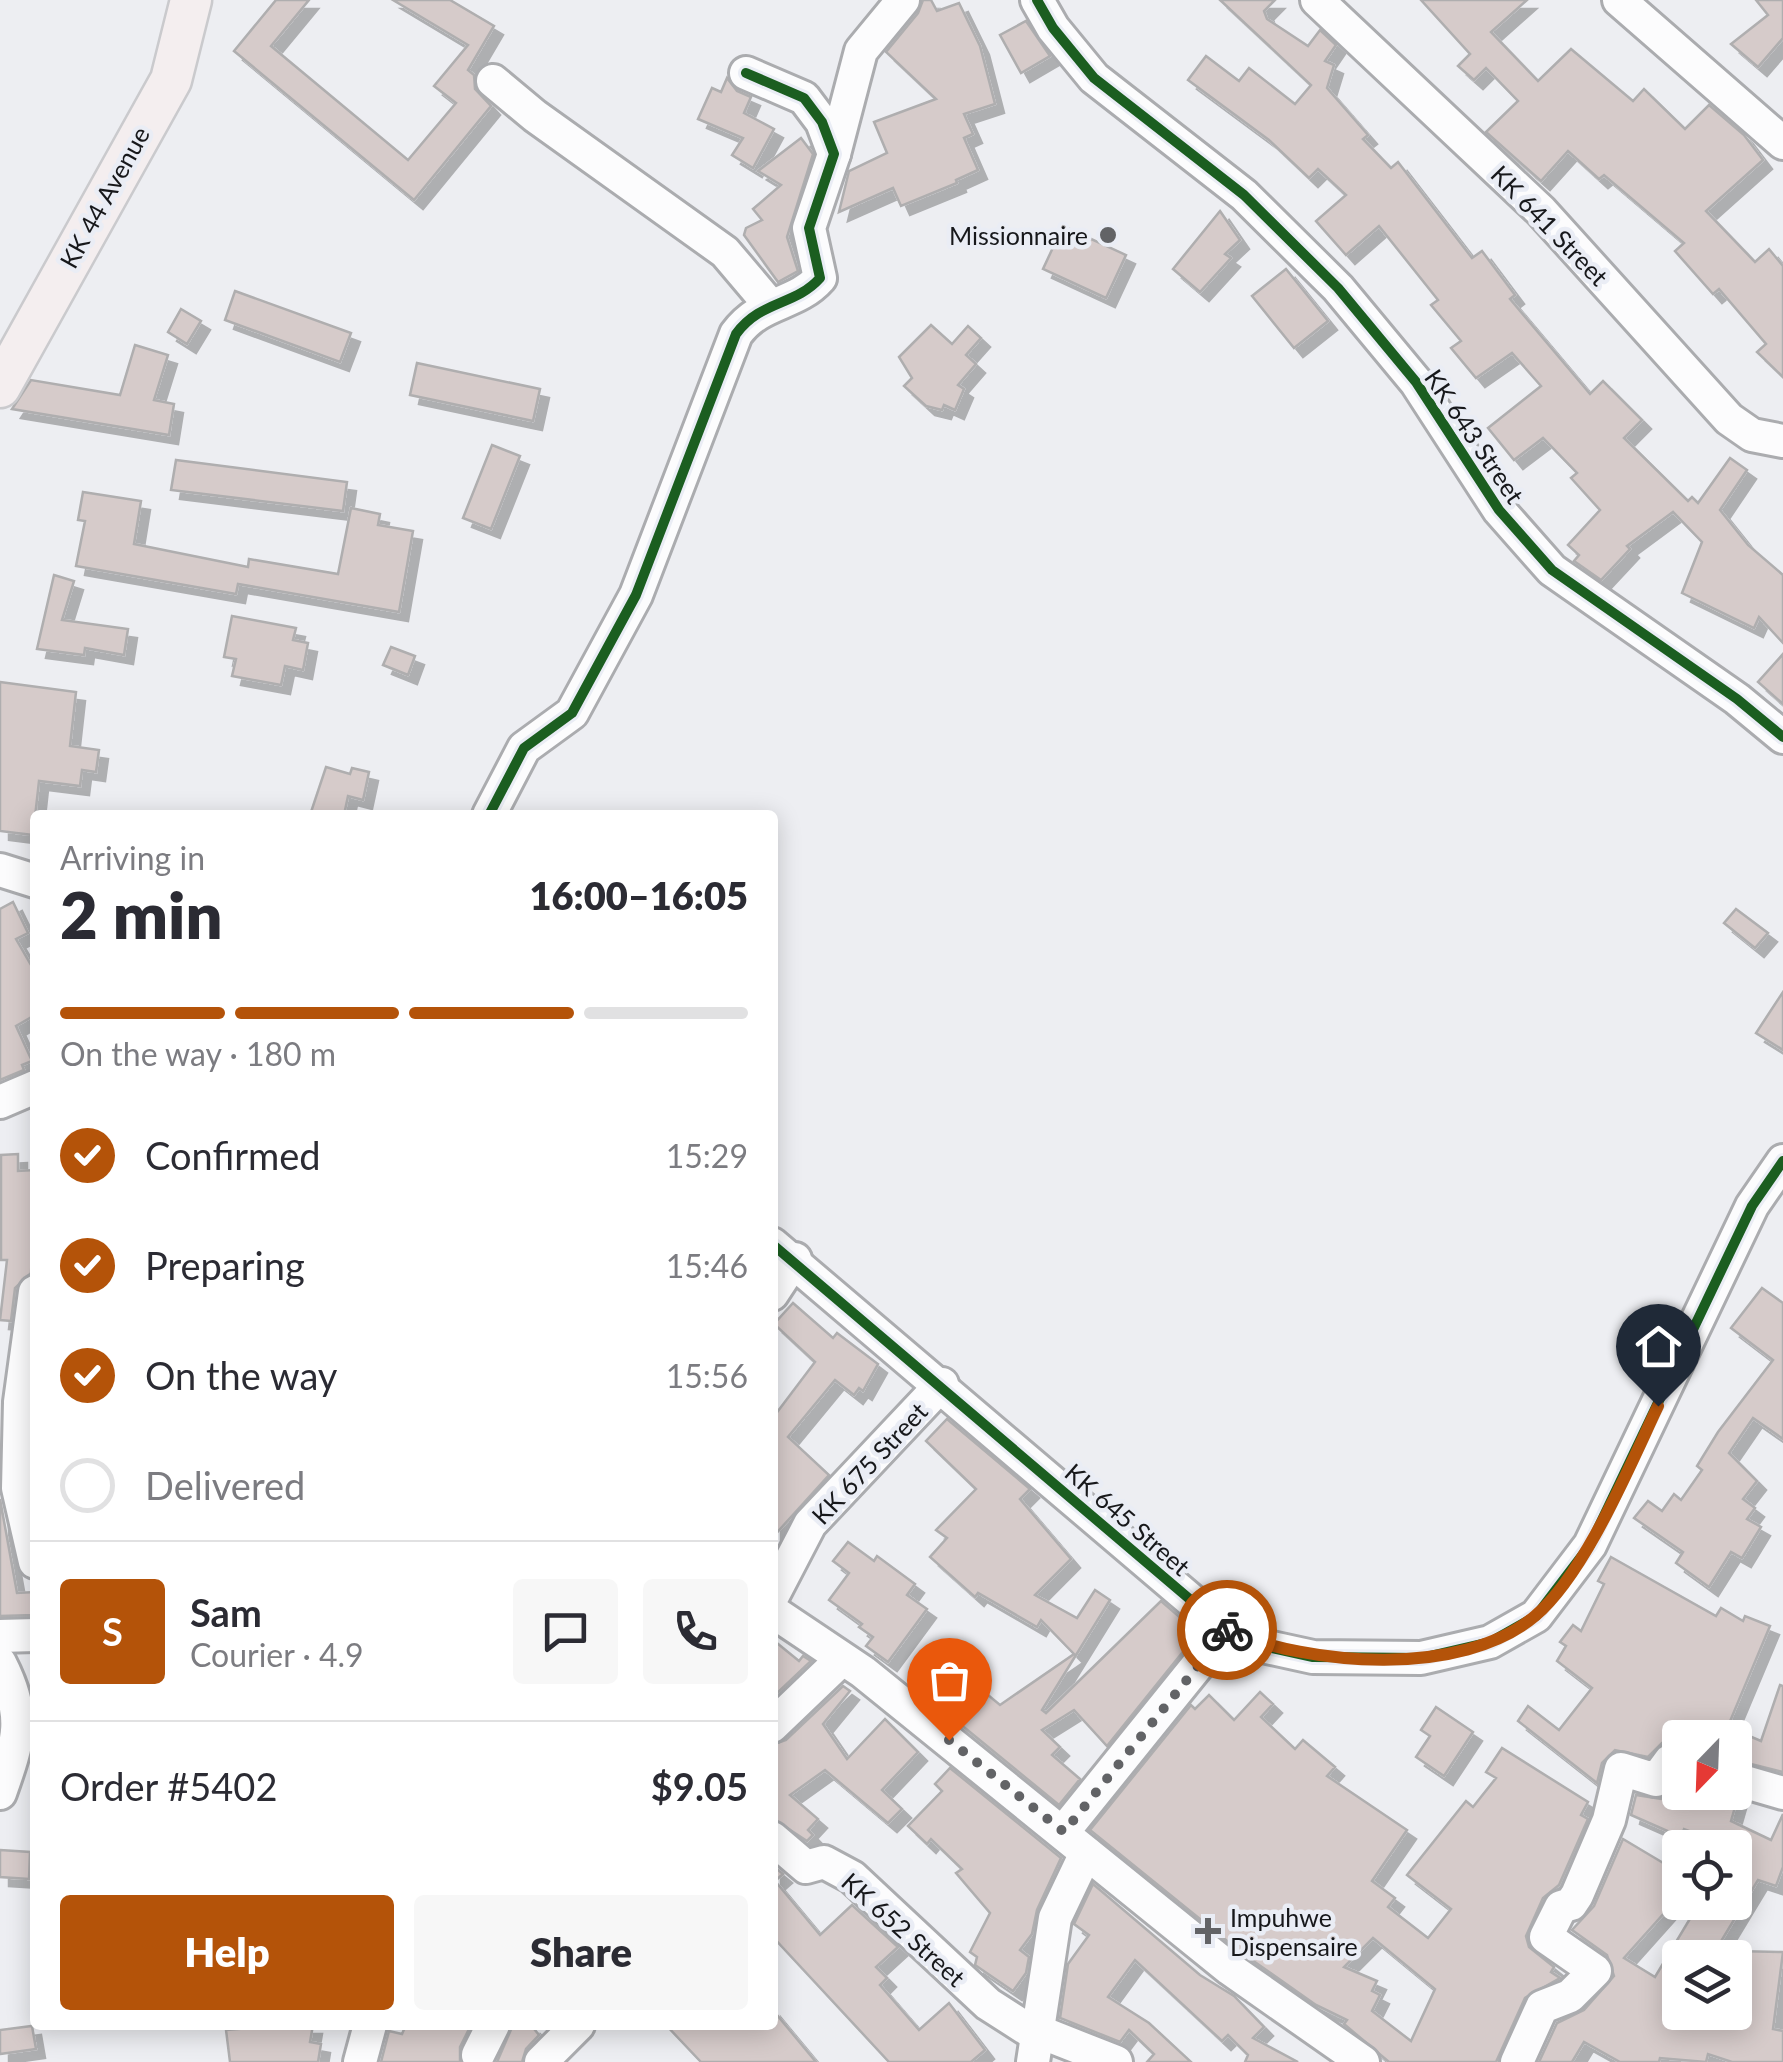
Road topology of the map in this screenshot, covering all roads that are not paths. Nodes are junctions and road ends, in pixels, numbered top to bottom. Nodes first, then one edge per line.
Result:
1 (192, 0) edge
2 (903, 0) edge
3 (1037, 0) edge
4 (1316, 0) edge
5 (1619, 0) edge
6 (746, 73) dead end
7 (493, 80) dead end
8 (1783, 143) edge
9 (834, 154) junction
10 (769, 304) junction
11 (0, 388) edge
12 (1783, 441) edge
13 (1783, 736) edge
14 (492, 810) edge
15 (0, 870) edge
16 (30, 879) edge
17 (30, 1089) edge
18 (0, 1102) edge
19 (1783, 1161) edge
20 (784, 1252) edge
21 (30, 1311) edge
22 (21, 1345) edge
23 (942, 1384) junction
24 (30, 1536) edge
25 (778, 1585) edge
26 (778, 1615) edge
27 (1226, 1630) junction
28 (30, 1635) edge
29 (0, 1636) edge
30 (842, 1659) junction
31 (0, 1663) edge
32 (778, 1720) edge
33 (7, 1752) edge
34 (1662, 1772) edge
35 (1752, 1785) edge
36 (0, 1793) edge
37 (1783, 1793) edge
38 (1075, 1842) junction
39 (778, 1843) edge
40 (369, 2030) edge
41 (490, 2030) edge
42 (573, 2030) edge
43 (1034, 2042) edge
44 (478, 2055) dead end
45 (360, 2062) edge
46 (541, 2062) edge
47 (1116, 2062) edge
48 (1362, 2062) edge
49 (1517, 2062) edge

1 - 11 main road, KK 44 Avenue
2 - 9 street
3 - 13 street, KK 643 Street
4 - 12 street, KK 641 Street
5 - 8 street
6 - 9 street
7 - 10 street
9 - 10 street
10 - 14 street
15 - 16 street
17 - 18 street
19 - 27 street, KK 645 Street
20 - 23 street, KK 645 Street
21 - 22 street
22 - 24 street
23 - 25 street, KK 675 Street
23 - 27 street, KK 645 Street
26 - 30 street
27 - 38 street
28 - 29 street
30 - 32 street
30 - 38 street
31 - 33 street
33 - 36 street
34 - 49 street
35 - 37 street
38 - 43 street
38 - 48 street
39 - 43 street, KK 652 Street
40 - 45 street
41 - 44 street
42 - 46 street
43 - 47 street

